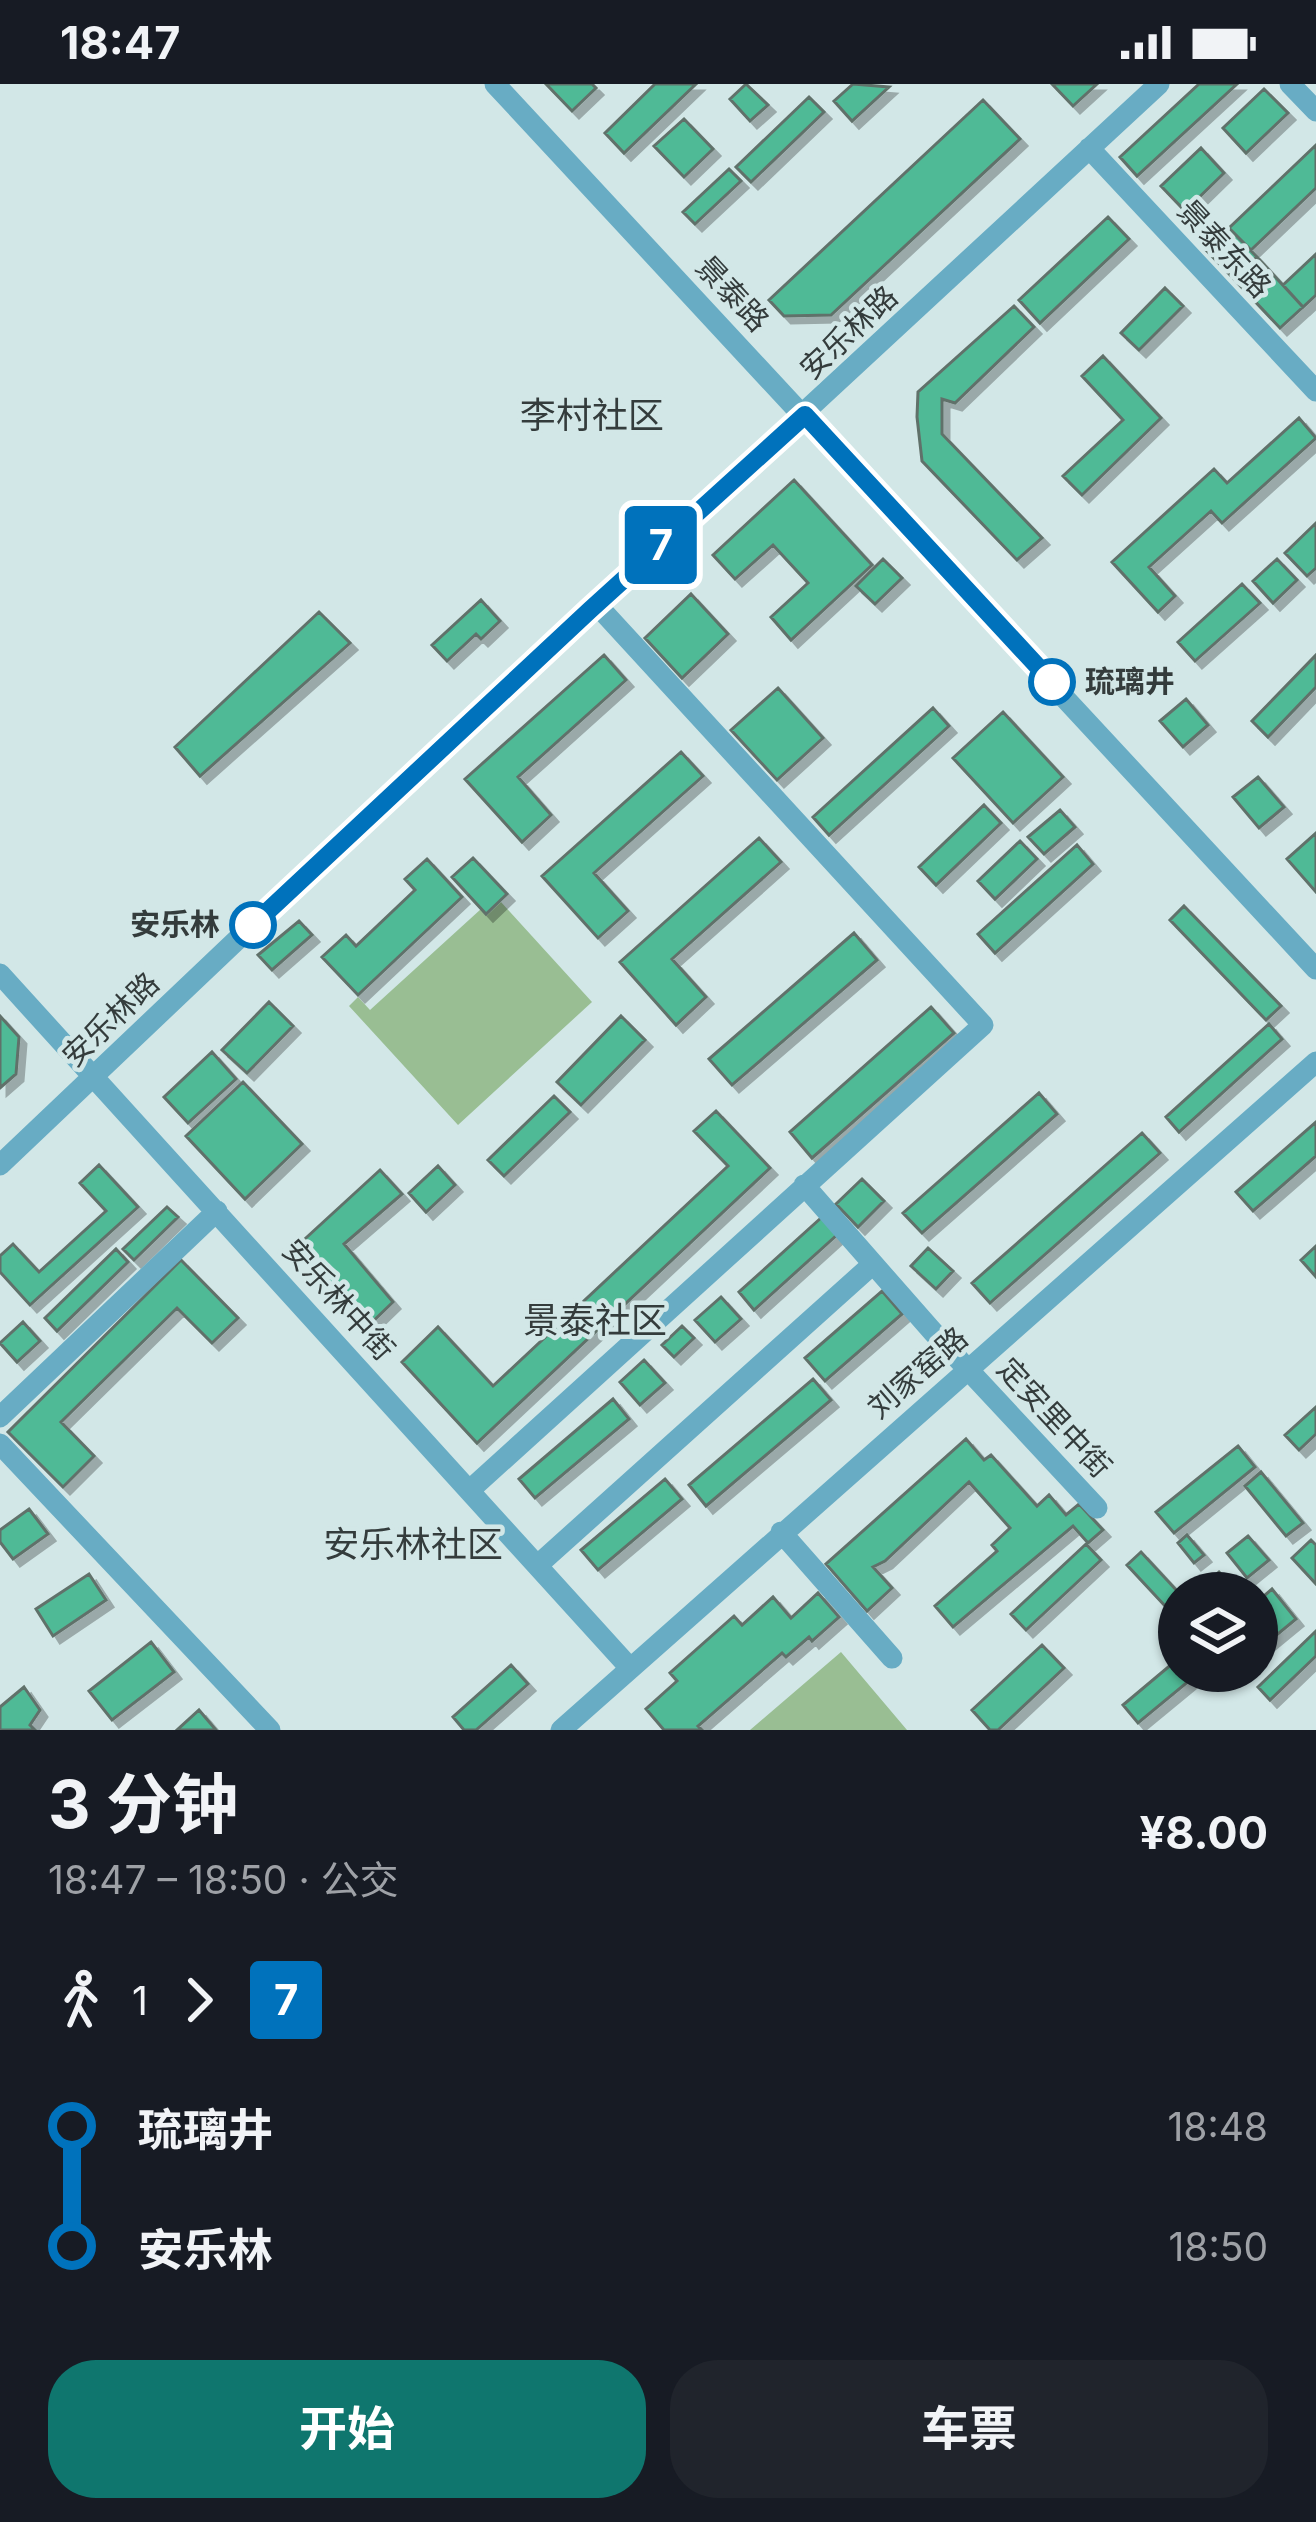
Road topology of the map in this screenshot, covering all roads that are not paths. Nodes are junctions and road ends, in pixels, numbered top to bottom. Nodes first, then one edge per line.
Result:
1 (494, 84) edge
2 (1159, 84) edge
3 (1291, 84) edge
4 (1316, 111) edge
5 (1089, 148) junction
6 (1316, 391) edge
7 (805, 415) junction
8 (596, 604) junction
9 (1316, 969) edge
10 (0, 974) edge
11 (1316, 1062) edge
12 (94, 1077) junction
13 (0, 1165) edge
14 (804, 1185) junction
15 (217, 1211) junction
16 (873, 1264) junction
17 (968, 1370) junction
18 (0, 1417) edge
19 (0, 1444) edge
20 (471, 1489) junction
21 (1096, 1508) dead end
22 (781, 1532) junction
23 (539, 1564) junction
24 (892, 1658) dead end
25 (630, 1667) junction
26 (270, 1730) edge
27 (561, 1730) edge

1 - 7 street, 景泰路
2 - 5 street, 安乐林路
3 - 4 street
5 - 6 street, 景泰东路
5 - 7 street, 安乐林路
7 - 8 street, 安乐林路
7 - 9 street, 景泰路
8 - 12 street, 安乐林路
8 - 14 street
10 - 12 street, 安乐林中街
11 - 17 street, 刘家窑路
12 - 13 street, 安乐林路
12 - 15 street, 安乐林中街
14 - 16 street, 定安里中街
14 - 20 street
15 - 18 street
15 - 20 street, 安乐林中街
16 - 17 street, 定安里中街
16 - 23 street
17 - 21 street, 定安里中街
17 - 22 street, 刘家窑路
19 - 26 street
20 - 23 street, 安乐林中街
22 - 24 street
22 - 25 street, 刘家窑路
23 - 25 street, 安乐林中街
25 - 27 street, 刘家窑路

